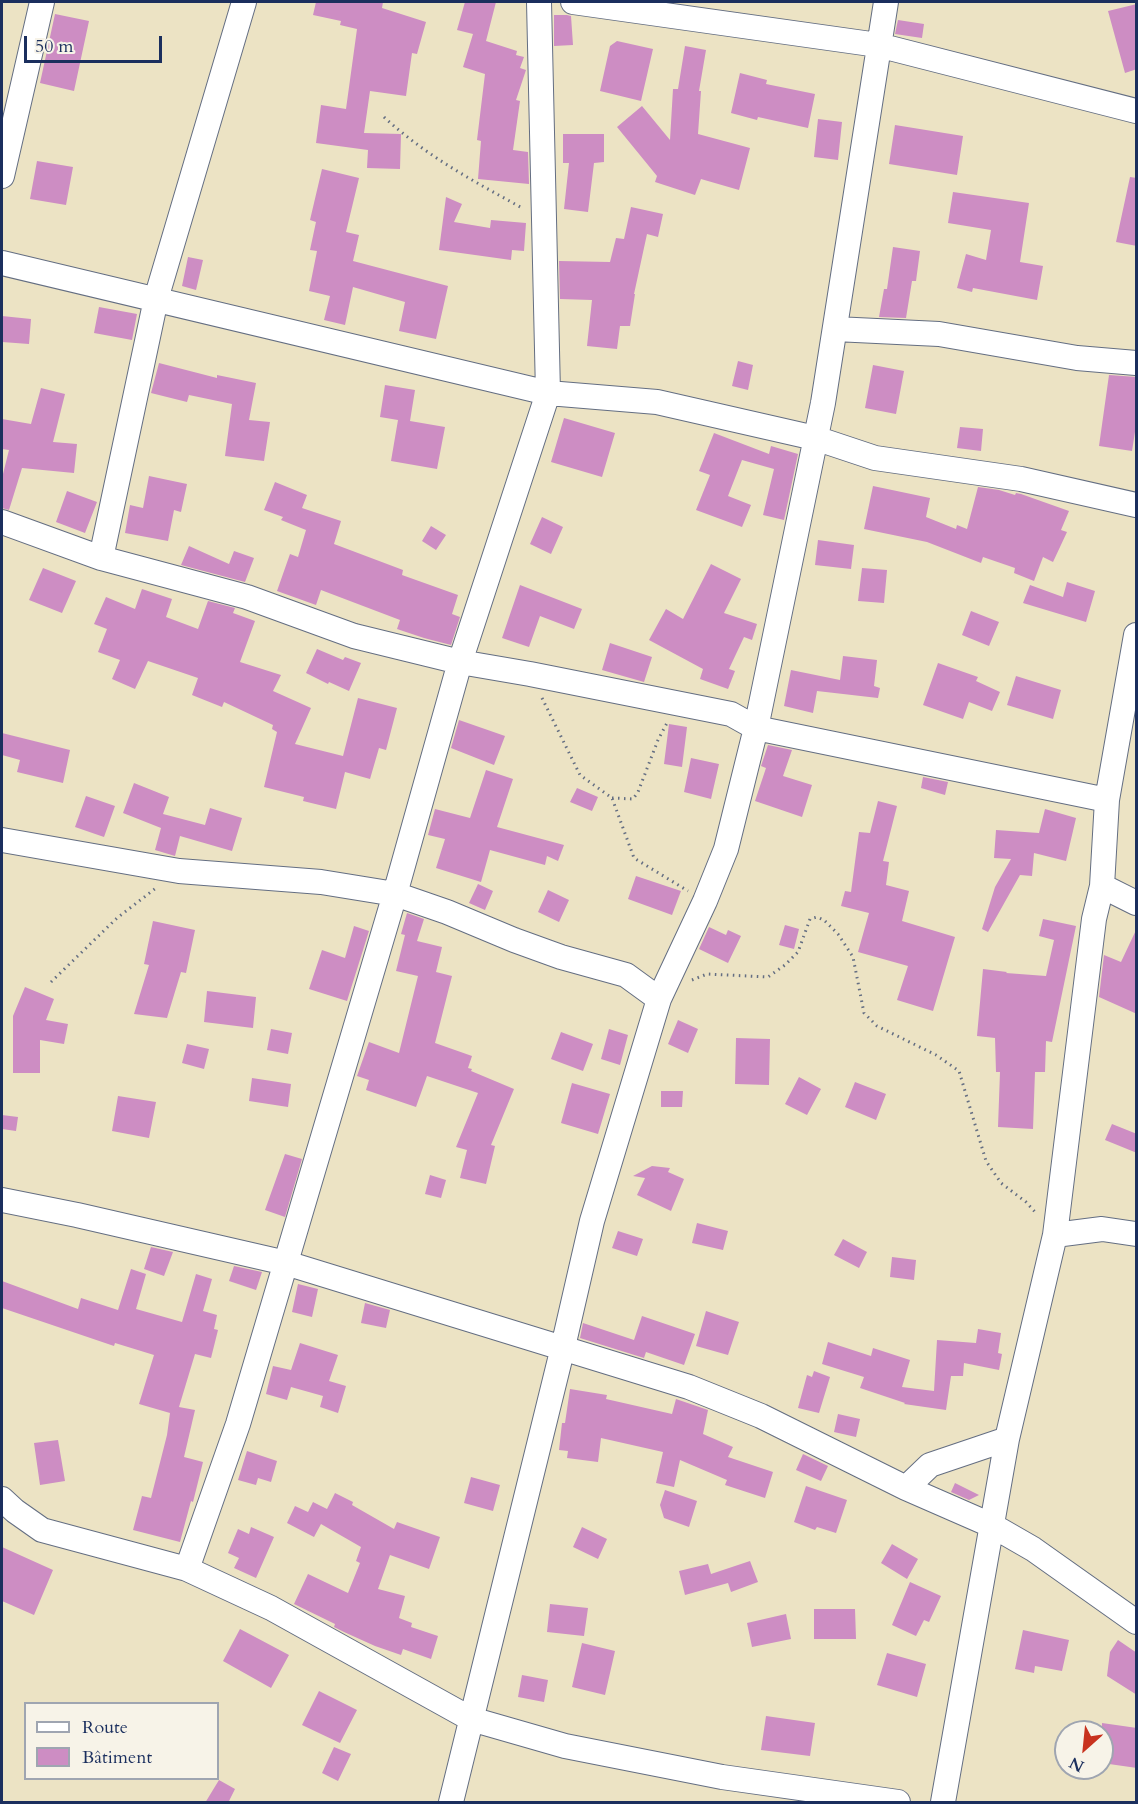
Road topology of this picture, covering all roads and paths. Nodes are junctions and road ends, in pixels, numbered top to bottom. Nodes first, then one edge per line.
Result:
1 (42, 2) edge
2 (244, 2) edge
3 (539, 2) edge
4 (573, 2) edge
5 (886, 2) edge
6 (878, 45) junction
7 (1137, 111) edge
8 (384, 117) dead end
9 (2, 176) edge
10 (544, 220) junction
11 (2, 263) edge
12 (156, 299) junction
13 (835, 329) junction
14 (1137, 363) edge
15 (548, 393) junction
16 (815, 438) junction
17 (1137, 505) edge
18 (2, 522) edge
19 (101, 558) junction
20 (1137, 635) edge
21 (460, 662) junction
22 (530, 674) junction
23 (676, 703) junction
24 (756, 728) junction
25 (612, 798) junction
26 (1107, 800) junction
27 (2, 840) edge
28 (179, 871) junction
29 (1102, 886) junction
30 (395, 894) junction
31 (705, 901) junction
32 (1137, 903) edge
33 (51, 982) dead end
34 (685, 983) dead end
35 (659, 999) junction
36 (2, 1200) edge
37 (1137, 1234) edge
38 (1055, 1235) junction
39 (286, 1263) junction
40 (563, 1347) junction
41 (1007, 1439) junction
42 (906, 1488) junction
43 (2, 1499) edge
44 (993, 1526) junction
45 (187, 1569) junction
46 (1137, 1622) edge
47 (471, 1719) junction
48 (451, 1803) edge
49 (898, 1803) edge
50 (943, 1803) edge

1 - 9 street
2 - 12 street
3 - 10 street
4 - 6 street
5 - 6 street
6 - 7 street
6 - 13 street
8 - 10 path
10 - 15 street
11 - 12 street
12 - 15 street
12 - 19 street
13 - 14 street
13 - 16 street
15 - 16 street
15 - 21 street
16 - 17 street
16 - 24 street
18 - 19 street
19 - 21 street
20 - 26 street
21 - 22 street
21 - 30 street
22 - 23 street
22 - 25 path
23 - 24 street
23 - 25 path
24 - 26 street
24 - 31 street
25 - 31 path
26 - 29 street
27 - 28 street
28 - 30 street
28 - 33 path
29 - 32 street
29 - 38 street
30 - 35 street
30 - 39 street
31 - 35 street
34 - 38 path
35 - 40 street
36 - 39 street
37 - 38 street
38 - 41 street
39 - 40 street
39 - 45 street
40 - 42 street
40 - 47 street
41 - 42 street
41 - 44 street
42 - 44 street
43 - 45 street
44 - 46 street
44 - 50 street
45 - 47 street
47 - 48 street
47 - 49 street

